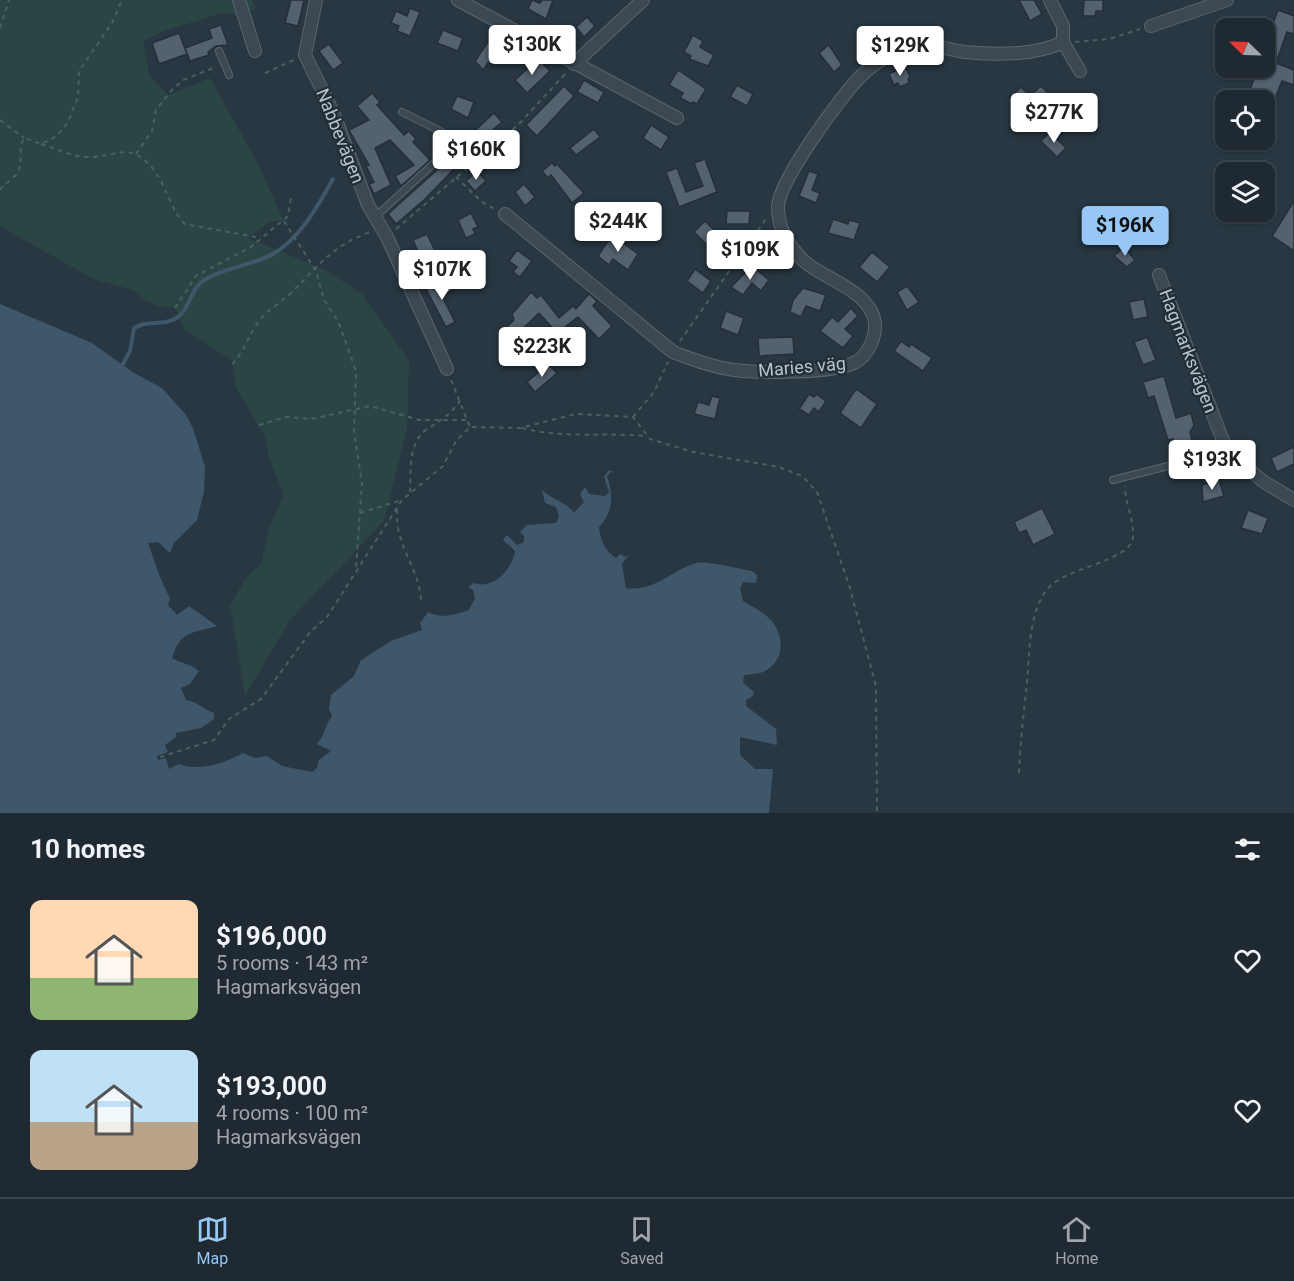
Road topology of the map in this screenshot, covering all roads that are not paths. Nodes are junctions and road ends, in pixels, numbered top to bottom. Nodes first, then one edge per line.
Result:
1 (239, 0) edge
2 (316, 0) edge
3 (458, 0) edge
4 (643, 0) edge
5 (1050, 0) edge
6 (1227, 0) edge
7 (1151, 26) road end
8 (1063, 42) junction
9 (219, 51) dead end
10 (255, 51) dead end
11 (574, 64) junction
12 (1080, 72) dead end
13 (229, 75) dead end
14 (402, 111) dead end
15 (677, 118) dead end
16 (505, 214) road end
17 (381, 227) junction
18 (1159, 275) dead end
19 (447, 369) road end
20 (1227, 451) junction
21 (1113, 480) dead end
22 (1294, 500) edge

1 - 10 street
2 - 17 street, Nabbevägen
3 - 11 street
4 - 11 street
5 - 8 street
6 - 7 street
8 - 12 street
8 - 16 street, Maries väg
9 - 13 lane
11 - 15 street
14 - 17 lane
17 - 19 street, Nabbevägen
18 - 20 street, Hagmarksvägen
20 - 21 lane
20 - 22 street, Hagmarksvägen

